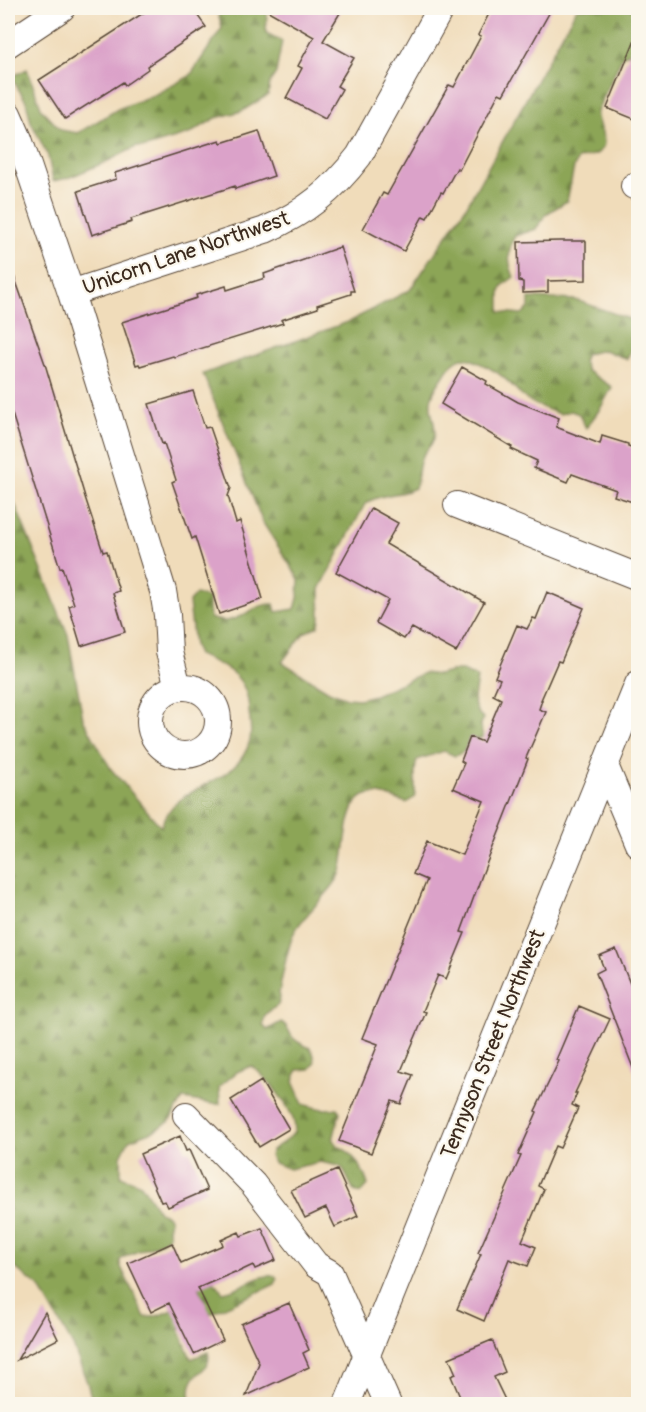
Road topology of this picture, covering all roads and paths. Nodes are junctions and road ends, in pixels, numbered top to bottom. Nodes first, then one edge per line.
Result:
1 (62, 8) edge
2 (441, 8) edge
3 (8, 44) edge
4 (8, 114) edge
5 (71, 292) junction
6 (457, 504) dead end
7 (639, 577) edge
8 (639, 684) edge
9 (178, 687) dead end
10 (606, 768) junction
11 (639, 844) edge
12 (186, 1115) dead end
13 (367, 1355) junction
14 (347, 1404) edge
15 (388, 1404) edge

1 - 3 street
2 - 5 street, Unicorn Lane Northwest
4 - 5 street, Unicorn Lane Northwest
5 - 9 street, Unicorn Lane Northwest
6 - 7 street
8 - 10 street, Tennyson Street Northwest
10 - 11 street
10 - 13 street, Tennyson Street Northwest
12 - 13 street
13 - 14 street, Tennyson Street Northwest
13 - 15 street

